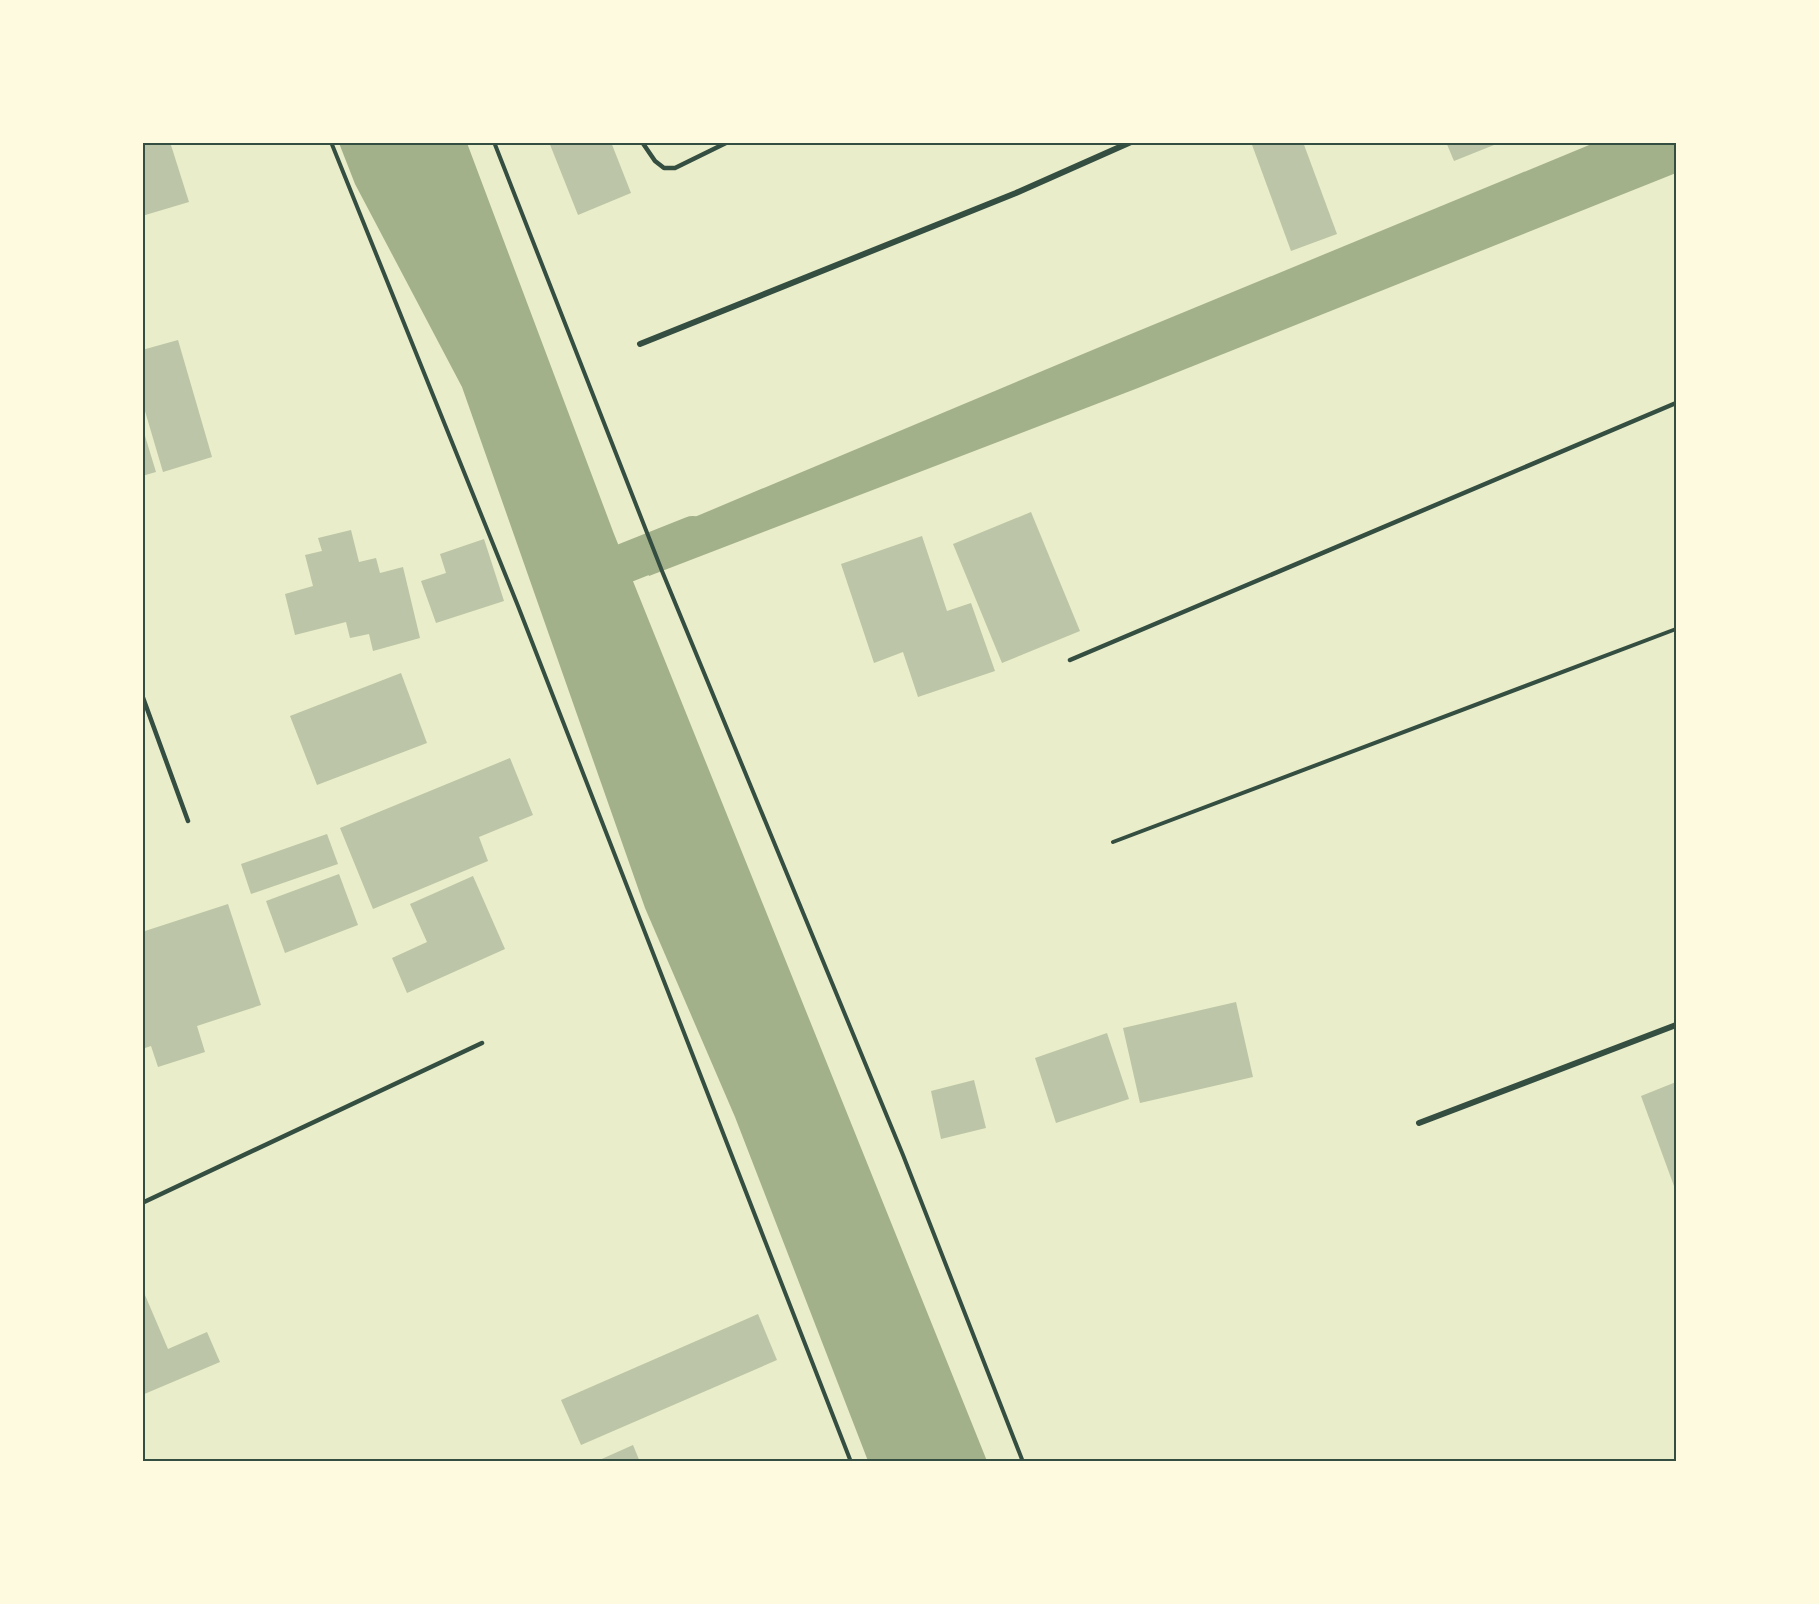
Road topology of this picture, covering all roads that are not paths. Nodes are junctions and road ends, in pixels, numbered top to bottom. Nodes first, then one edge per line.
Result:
1 (642, 142) edge
2 (728, 142) edge
3 (1131, 142) edge
4 (640, 344) dead end
5 (1677, 403) edge
6 (1070, 660) dead end
7 (142, 695) edge
8 (188, 821) dead end
9 (1677, 1025) edge
10 (482, 1043) dead end
11 (1419, 1123) dead end
12 (142, 1203) edge

1 - 2 lane
3 - 4 street
5 - 6 lane
7 - 8 lane
9 - 11 street
10 - 12 lane

